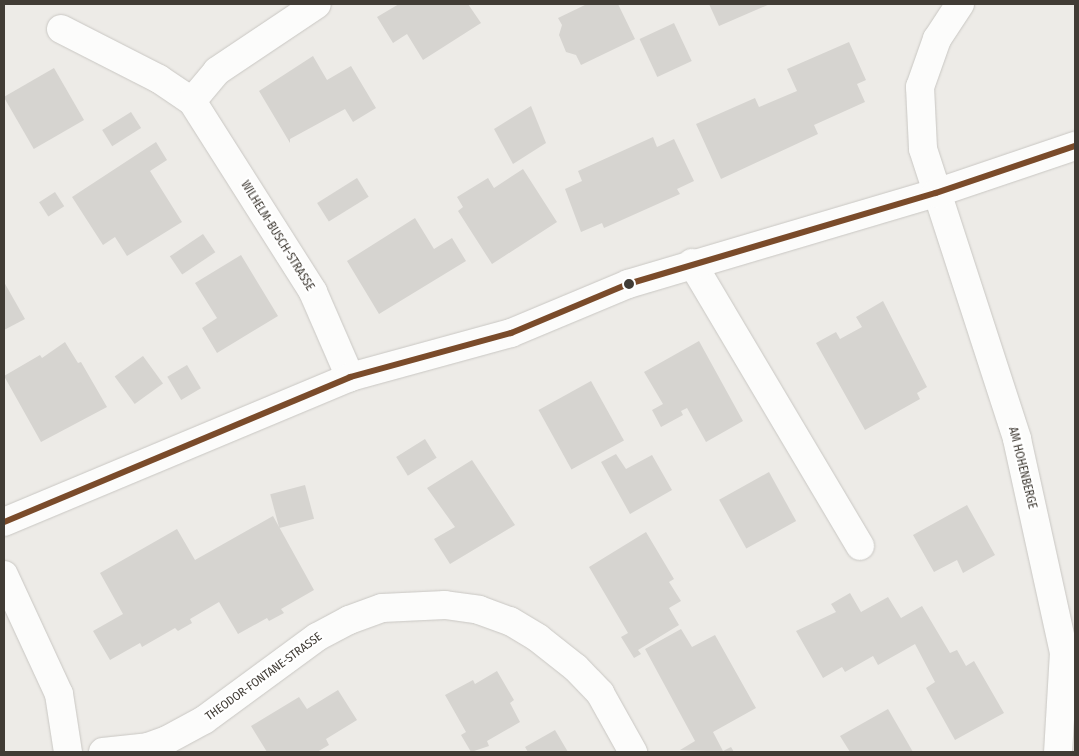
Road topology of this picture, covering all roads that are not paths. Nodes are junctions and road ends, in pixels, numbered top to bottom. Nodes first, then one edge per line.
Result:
1 (317, 4) edge
2 (960, 4) edge
3 (60, 28) dead end
4 (192, 101) junction
5 (1075, 146) edge
6 (936, 193) junction
7 (692, 263) junction
8 (350, 377) junction
9 (4, 522) edge
10 (860, 546) dead end
11 (4, 575) edge
12 (1068, 719) edge
13 (68, 752) edge
14 (103, 752) edge
15 (633, 752) edge
16 (1058, 752) edge

1 - 4 street
2 - 6 street, AM HOHENBERGE
3 - 4 street, WILHELM-BUSCH-STRASSE
4 - 8 street, WILHELM-BUSCH-STRASSE
5 - 6 street
6 - 7 street
6 - 12 street, AM HOHENBERGE
7 - 8 street
7 - 10 street
8 - 9 street
11 - 13 street
12 - 16 street, AM HOHENBERGE
14 - 15 street, THEODOR-FONTANE-STRASSE

